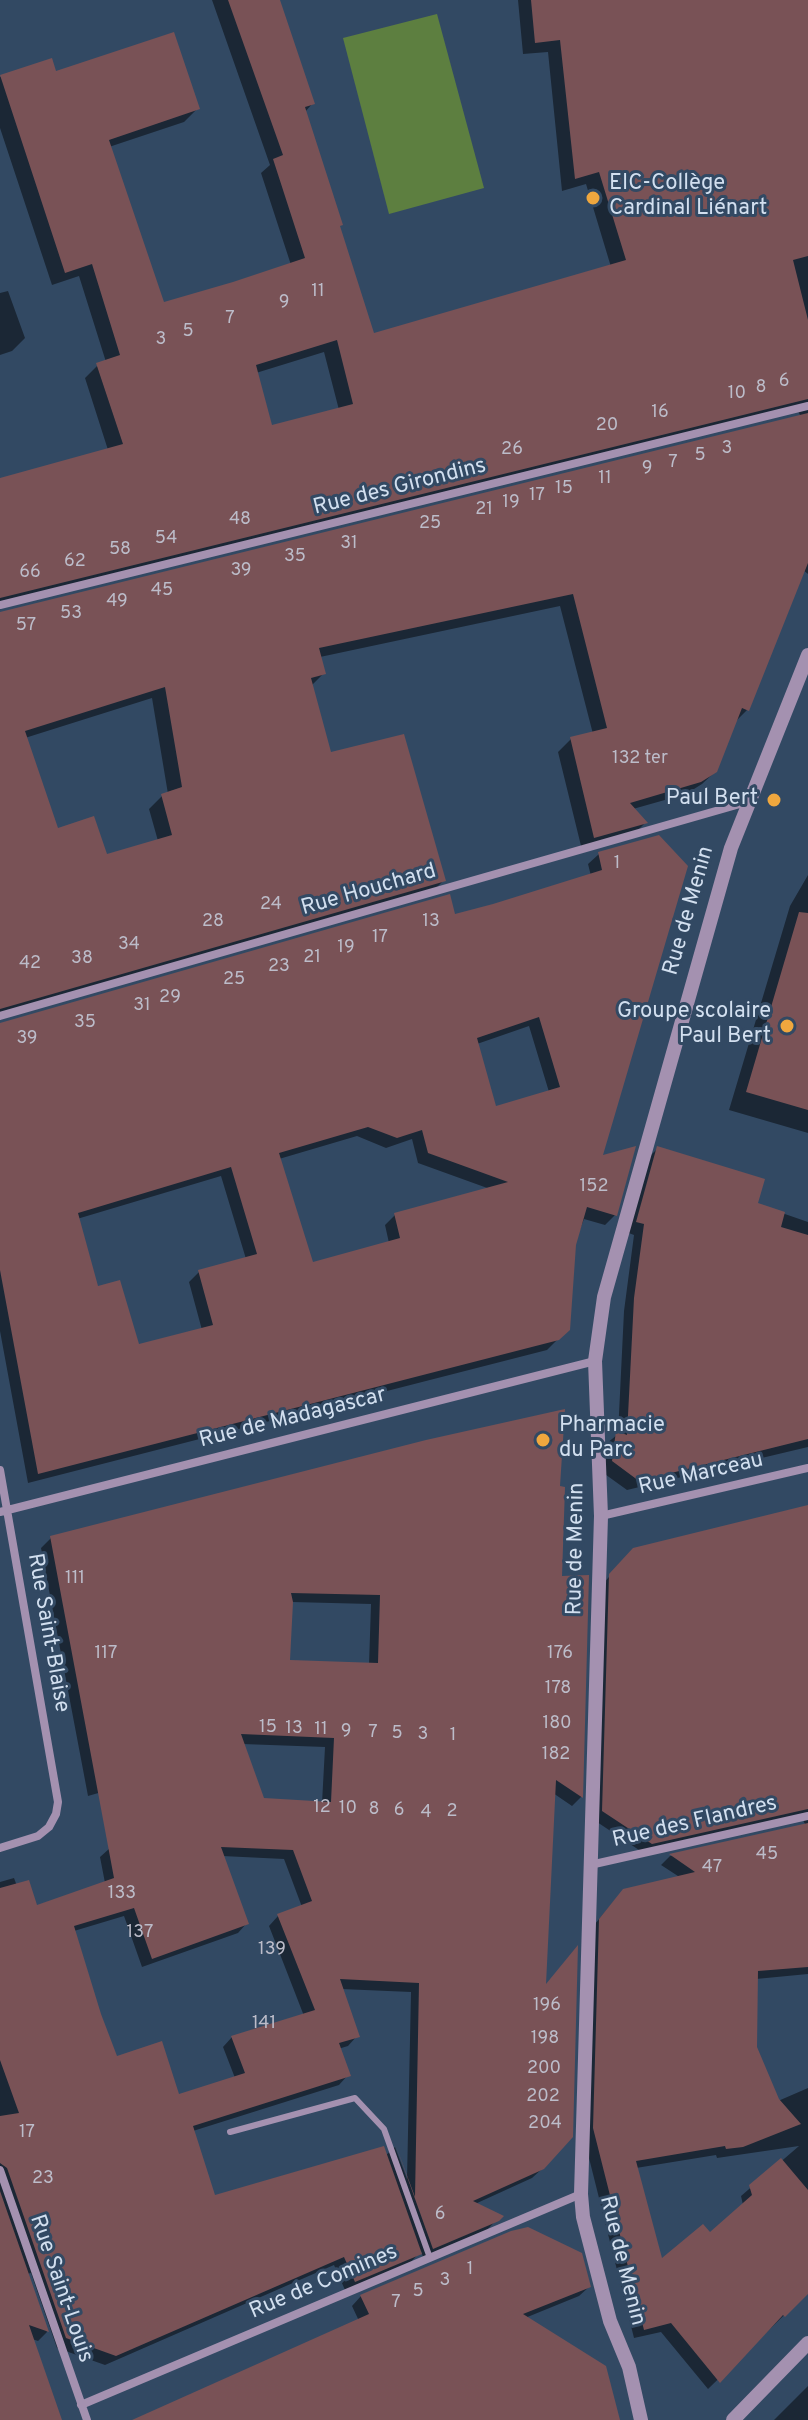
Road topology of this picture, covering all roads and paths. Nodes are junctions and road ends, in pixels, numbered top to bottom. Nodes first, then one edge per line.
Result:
1 (808, 406) edge
2 (0, 605) edge
3 (808, 655) edge
4 (747, 802) junction
5 (0, 1016) edge
6 (595, 1361) junction
7 (808, 1468) edge
8 (0, 1470) edge
9 (4, 1511) edge
10 (601, 1516) junction
11 (808, 1816) edge
12 (0, 1848) edge
13 (590, 1865) junction
14 (230, 2132) dead end
15 (0, 2170) edge
16 (581, 2194) junction
17 (430, 2258) junction
18 (808, 2343) edge
19 (81, 2405) junction
20 (87, 2420) edge
21 (641, 2420) edge
22 (733, 2420) edge

1 - 2 street, Rue des Girondins
3 - 4 street, Rue de Menin
4 - 5 street, Rue Houchard
4 - 6 street, Rue de Menin
6 - 9 street, Rue de Madagascar
6 - 10 street, Rue de Menin
7 - 10 street, Rue Marceau
8 - 9 street, Rue Saint-Blaise
9 - 12 street, Rue Saint-Blaise
10 - 13 street, Rue de Menin
11 - 13 street, Rue des Flandres
13 - 16 street, Rue de Menin
14 - 17 lane
15 - 19 street, Rue Saint-Louis
16 - 17 street, Rue de Comines
16 - 21 street, Rue de Menin
17 - 19 street, Rue de Comines
18 - 22 street
19 - 20 street, Rue Saint-Louis

